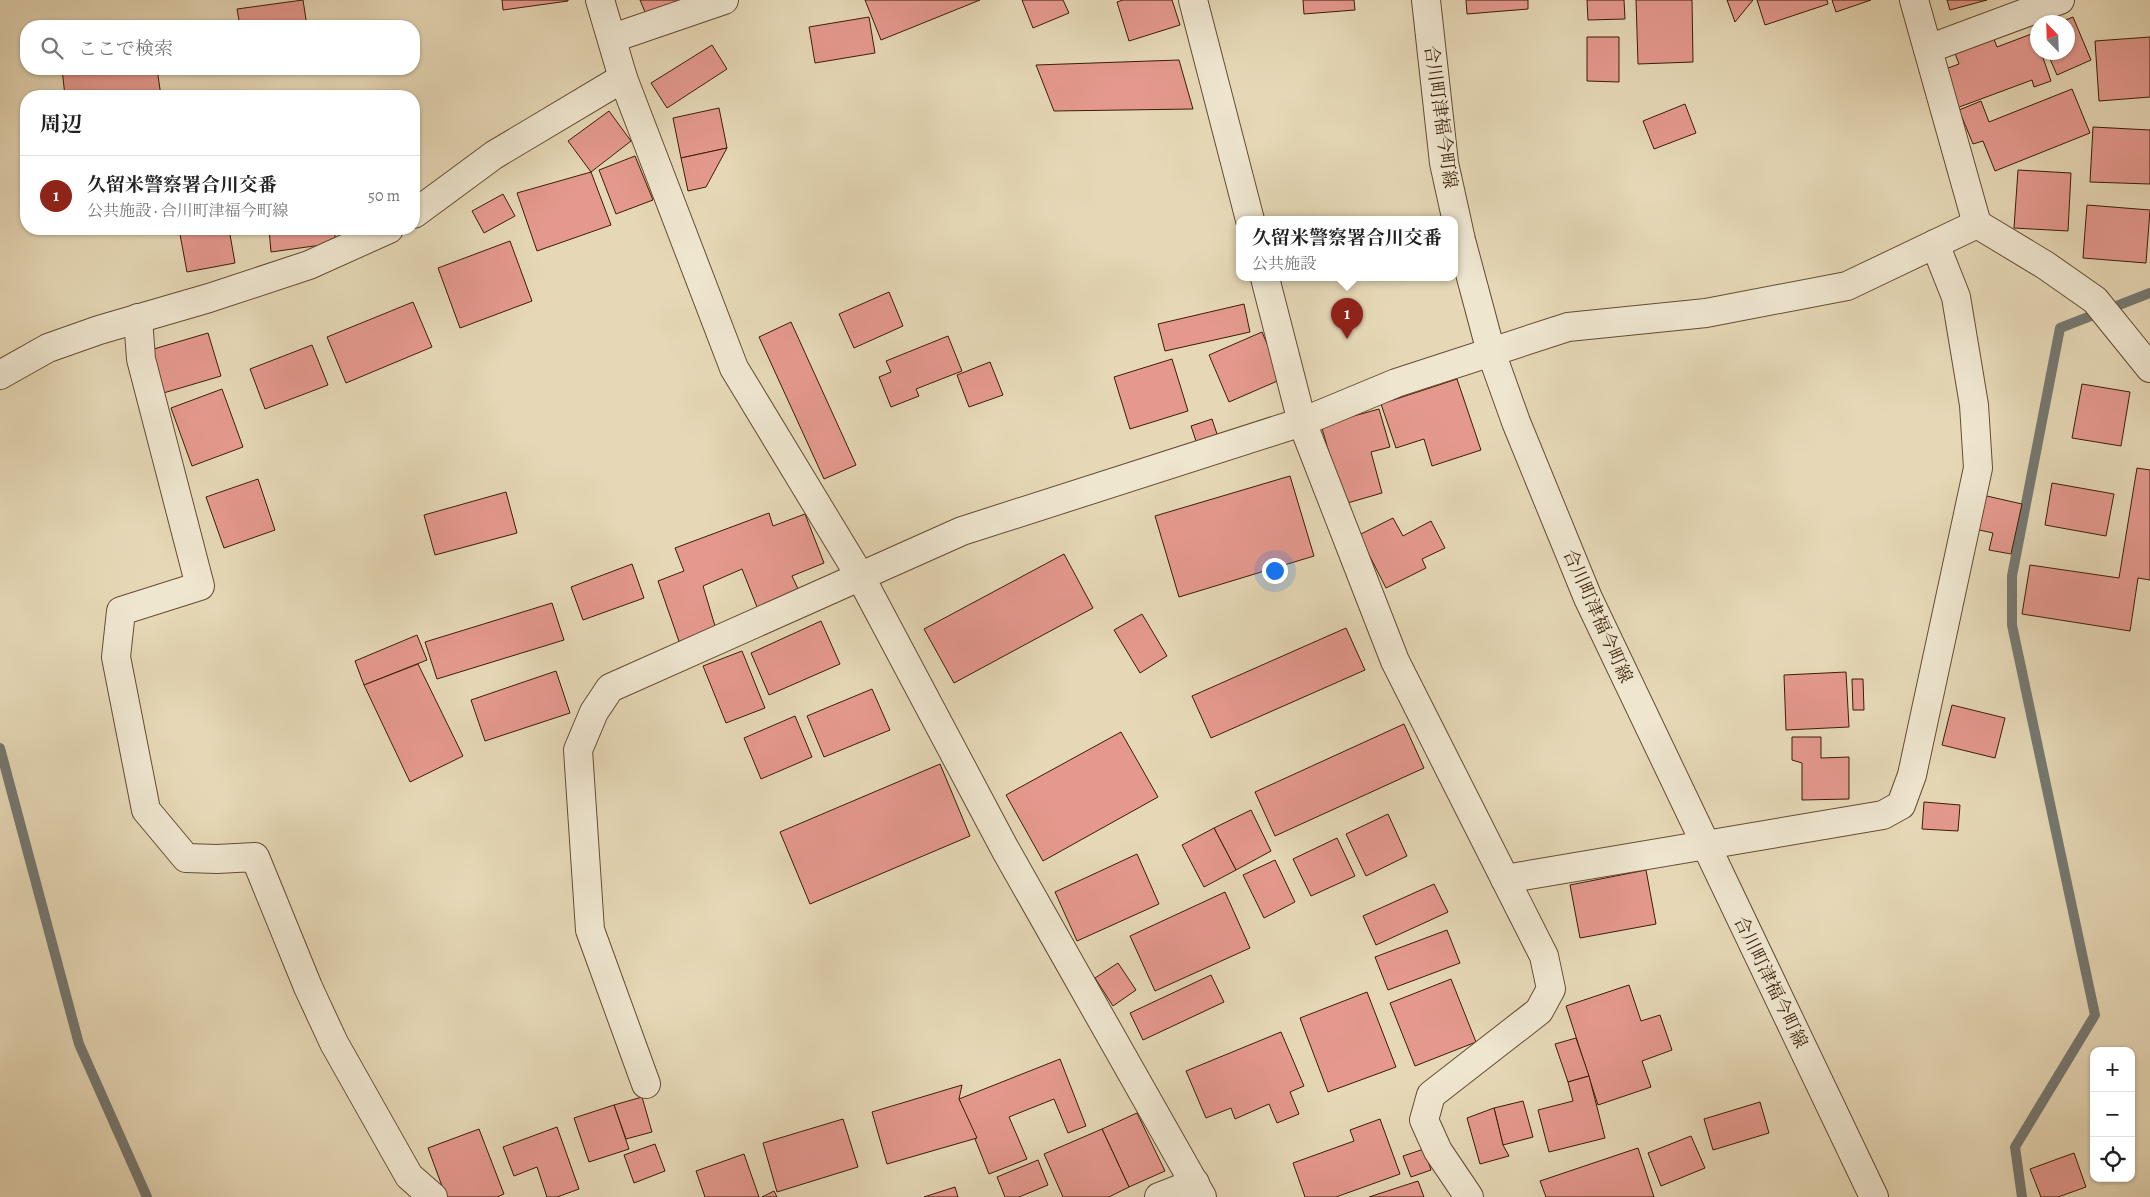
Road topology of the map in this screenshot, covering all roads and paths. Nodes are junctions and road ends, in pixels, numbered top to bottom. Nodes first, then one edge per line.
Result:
1 (600, 0) edge
2 (724, 0) edge
3 (1193, 0) edge
4 (1426, 0) edge
5 (1914, 0) edge
6 (2060, 0) edge
7 (612, 38) junction
8 (1928, 50) junction
9 (623, 78) junction
10 (420, 210) edge
11 (1249, 216) edge
12 (1456, 216) edge
13 (1977, 224) junction
14 (1458, 226) edge
15 (376, 235) edge
16 (1935, 244) junction
17 (1266, 281) edge
18 (138, 318) junction
19 (1491, 352) junction
20 (2150, 368) edge
21 (0, 375) edge
22 (1302, 422) junction
23 (860, 576) junction
24 (1705, 845) junction
25 (1505, 879) junction
26 (646, 1084) dead end
27 (1198, 1190) edge
28 (433, 1197) edge
29 (1159, 1197) edge
30 (1469, 1197) edge
31 (1874, 1197) edge

1 - 7 street
2 - 7 street
3 - 11 street
4 - 12 street, 合川町津福今町線
5 - 8 street
6 - 8 street
7 - 9 street
8 - 13 street
9 - 10 street
9 - 23 street
13 - 16 street
13 - 20 street
14 - 19 street, 合川町津福今町線
15 - 18 street
16 - 19 street
16 - 24 street
17 - 22 street
18 - 21 street
18 - 28 street
19 - 22 street
19 - 24 street, 合川町津福今町線
22 - 23 street
22 - 25 street
23 - 26 street
23 - 27 street
24 - 25 street
24 - 31 street, 合川町津福今町線
25 - 30 street
27 - 29 street

